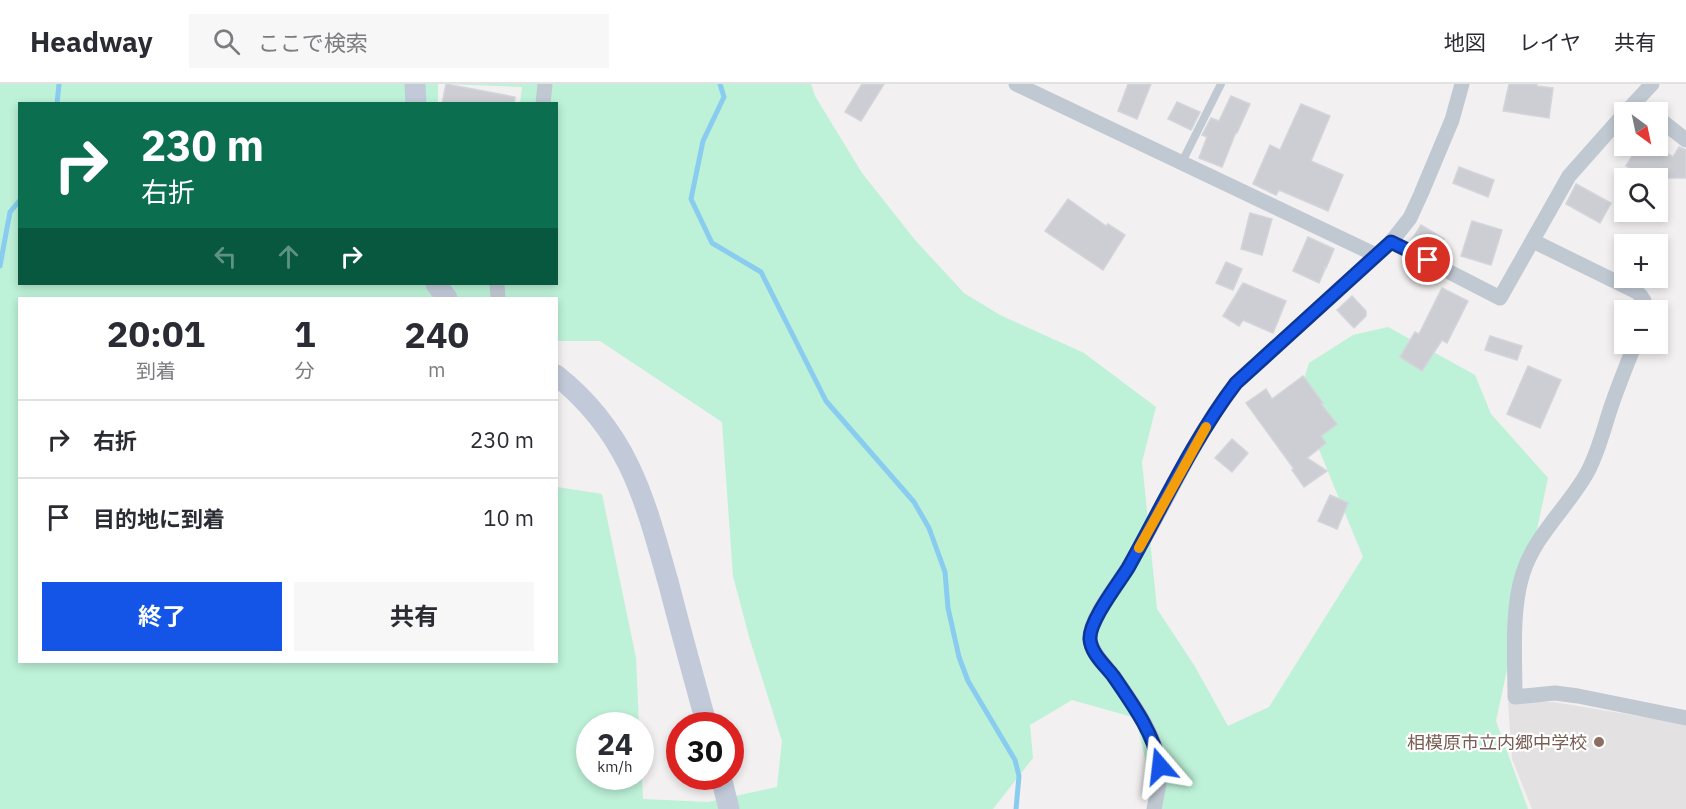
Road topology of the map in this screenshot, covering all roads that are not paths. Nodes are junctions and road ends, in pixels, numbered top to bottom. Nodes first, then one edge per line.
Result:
1 (415, 84) edge
2 (545, 84) edge
3 (1016, 84) edge
4 (1221, 84) edge
5 (1462, 84) edge
6 (1652, 84) edge
7 (416, 102) edge
8 (543, 102) edge
9 (1635, 102) edge
10 (1614, 126) edge
11 (1668, 126) edge
12 (1686, 140) edge
13 (1182, 162) junction
14 (1533, 241) junction
15 (1391, 242) junction
16 (1376, 255) junction
17 (437, 285) edge
18 (446, 297) edge
19 (1644, 300) edge
20 (1631, 354) edge
21 (558, 377) edge
22 (703, 712) edge
23 (1686, 718) edge
24 (724, 790) edge
25 (729, 809) edge
26 (1154, 809) edge

1 - 7 street
2 - 8 street
3 - 13 street
4 - 13 lane
5 - 15 street
6 - 9 street
10 - 14 street
11 - 12 street
13 - 16 street
14 - 15 street
14 - 19 street
15 - 16 street
16 - 26 street
17 - 18 street
20 - 23 street
21 - 22 street
24 - 25 street

